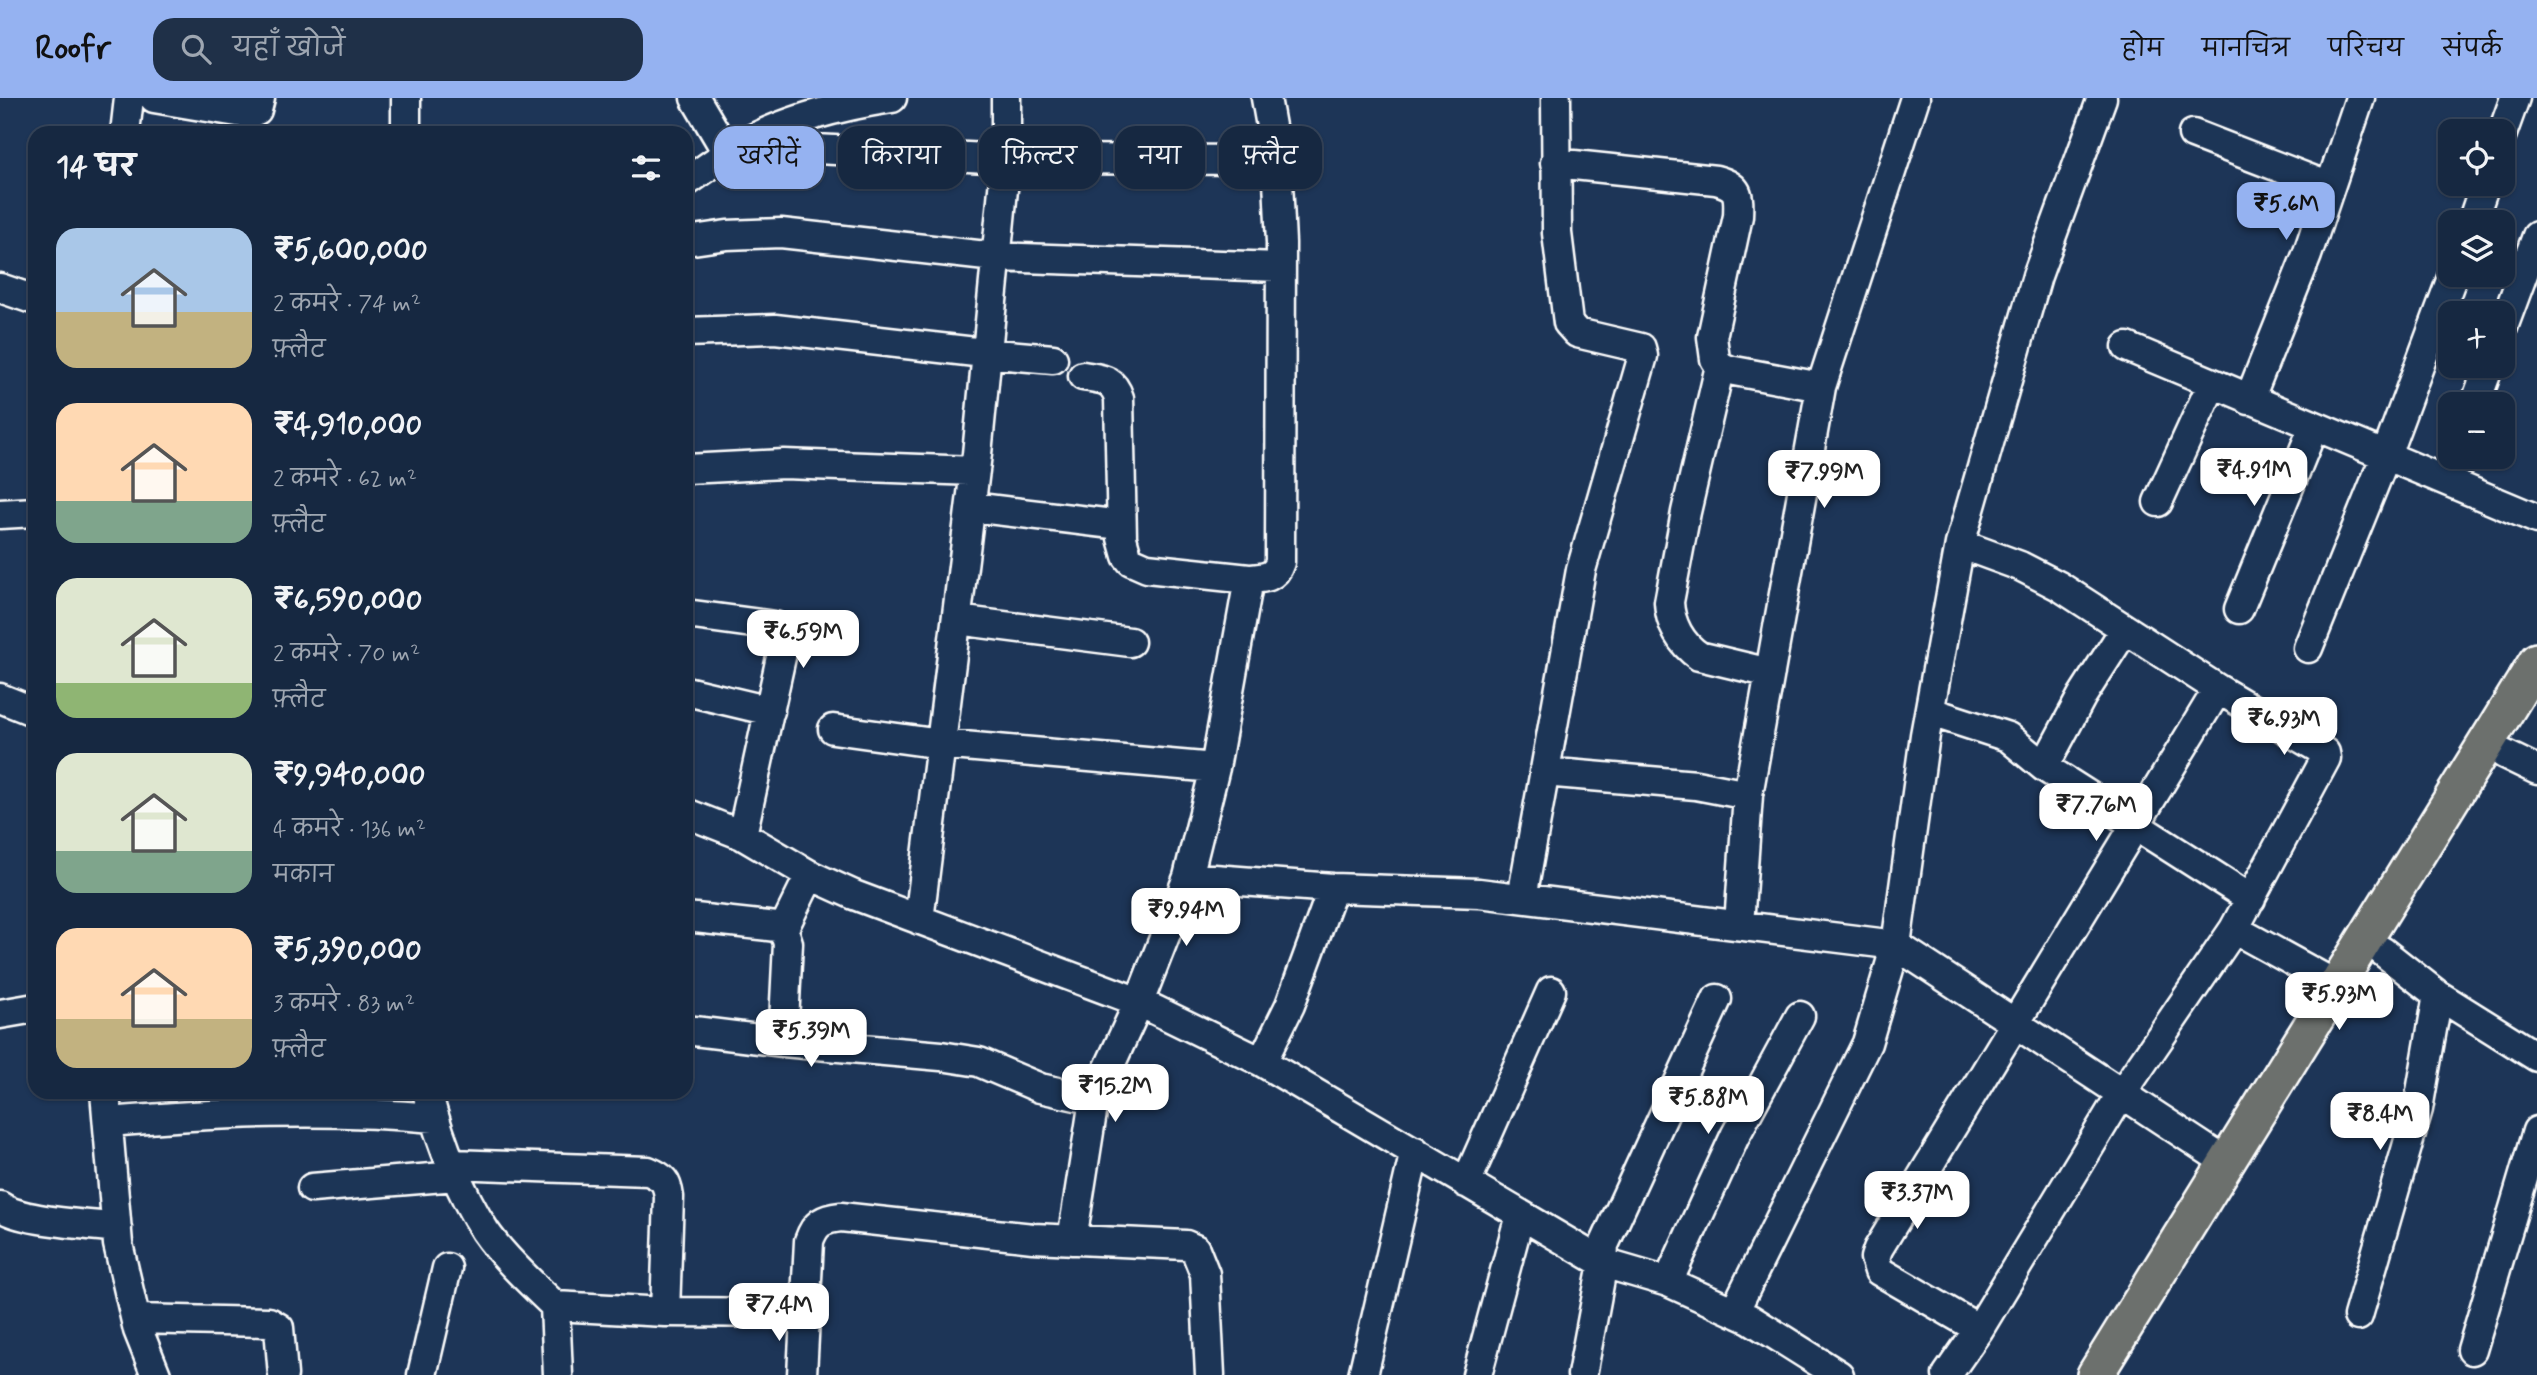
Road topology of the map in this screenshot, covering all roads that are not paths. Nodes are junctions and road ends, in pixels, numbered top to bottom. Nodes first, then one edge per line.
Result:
1 (129, 98) edge
2 (154, 98) edge
3 (260, 98) edge
4 (406, 98) edge
5 (695, 98) edge
6 (892, 98) edge
7 (1006, 98) edge
8 (1266, 98) edge
9 (1556, 98) edge
10 (1915, 98) edge
11 (2102, 98) edge
12 (2360, 98) edge
13 (2515, 98) edge
14 (2507, 119) edge
15 (126, 126) edge
16 (406, 126) edge
17 (716, 126) edge
18 (789, 126) edge
19 (1006, 126) edge
20 (1271, 126) edge
21 (2193, 135) dead end
22 (824, 153) edge
23 (979, 158) edge
24 (1101, 159) edge
25 (1219, 160) edge
26 (714, 163) edge
27 (1555, 163) junction
28 (693, 177) edge
29 (2330, 187) junction
30 (1003, 189) edge
31 (1278, 189) edge
32 (2537, 236) edge
33 (693, 240) edge
34 (995, 257) junction
35 (1279, 267) junction
36 (2449, 287) edge
37 (0, 288) edge
38 (28, 298) edge
39 (2513, 301) edge
40 (693, 332) edge
41 (2127, 347) dead end
42 (987, 353) junction
43 (1053, 359) dead end
44 (1720, 366) junction
45 (1083, 376) dead end
46 (2212, 384) junction
47 (1821, 387) junction
48 (2249, 400) junction
49 (2314, 426) junction
50 (2386, 455) junction
51 (2438, 466) edge
52 (693, 469) edge
53 (2451, 469) edge
54 (975, 471) junction
55 (2158, 502) dead end
56 (971, 507) junction
57 (28, 512) edge
58 (0, 514) edge
59 (2537, 519) edge
60 (1121, 525) junction
61 (1959, 544) junction
62 (1249, 579) junction
63 (2239, 609) dead end
64 (693, 615) edge
65 (957, 621) junction
66 (2124, 629) junction
67 (1130, 642) dead end
68 (2308, 648) dead end
69 (2537, 661) edge
70 (1770, 673) junction
71 (2218, 689) junction
72 (693, 693) edge
73 (0, 698) edge
74 (2537, 701) edge
75 (28, 709) edge
76 (770, 710) junction
77 (1931, 712) junction
78 (833, 729) dead end
79 (941, 744) junction
80 (2504, 754) junction
81 (2044, 767) junction
82 (1215, 768) junction
83 (2537, 770) edge
84 (1544, 772) junction
85 (1748, 795) junction
86 (693, 816) edge
87 (2135, 825) junction
88 (742, 835) junction
89 (810, 875) junction
90 (1188, 877) junction
91 (1334, 887) junction
92 (1522, 898) junction
93 (2251, 899) junction
94 (693, 918) edge
95 (919, 920) junction
96 (1739, 925) junction
97 (2234, 929) junction
98 (783, 930) junction
99 (1896, 945) junction
100 (2382, 951) junction
101 (2336, 985) junction
102 (1551, 991) dead end
103 (2438, 995) junction
104 (1717, 999) dead end
105 (1139, 1002) junction
106 (28, 1009) edge
107 (0, 1014) edge
108 (1800, 1016) dead end
109 (2014, 1023) junction
110 (693, 1031) edge
111 (783, 1042) junction
112 (2537, 1057) edge
113 (1262, 1062) junction
114 (2122, 1093) junction
115 (106, 1099) edge
116 (1094, 1100) junction
117 (430, 1105) edge
118 (109, 1122) junction
119 (2537, 1131) edge
120 (1415, 1151) junction
121 (2227, 1162) junction
122 (454, 1170) junction
123 (1466, 1183) junction
124 (312, 1188) dead end
125 (0, 1206) edge
126 (1520, 1215) junction
127 (117, 1228) junction
128 (1072, 1240) junction
129 (1603, 1263) junction
130 (447, 1268) dead end
131 (1668, 1282) junction
132 (555, 1306) junction
133 (665, 1312) junction
134 (1734, 1312) junction
135 (805, 1314) junction
136 (2358, 1316) dead end
137 (135, 1320) junction
138 (1979, 1329) junction
139 (2472, 1350) dead end
140 (156, 1375) edge
141 (283, 1375) edge
142 (422, 1375) edge
143 (558, 1375) edge
144 (802, 1375) edge
145 (1210, 1375) edge
146 (1363, 1375) edge
147 (1478, 1375) edge
148 (1582, 1375) edge
149 (1839, 1375) edge
150 (1947, 1375) edge
151 (2095, 1375) edge
152 (2120, 1375) edge

1 - 15 street
2 - 3 street
4 - 16 street
5 - 17 street
6 - 18 street
7 - 19 street
8 - 20 street
9 - 27 street
10 - 47 street
11 - 61 street
12 - 29 street
13 - 14 street
21 - 29 street
22 - 23 street
24 - 25 street
26 - 28 street
27 - 44 street
27 - 84 street
29 - 48 street
30 - 34 street
31 - 35 street
32 - 39 street
33 - 34 street
34 - 35 street
34 - 42 street
35 - 62 street
36 - 50 street
37 - 38 street
40 - 42 street
41 - 46 street
42 - 43 street
42 - 54 street
44 - 47 street
44 - 70 street
45 - 60 street
46 - 48 street
46 - 55 street
47 - 70 street
48 - 49 street
49 - 50 street
49 - 63 street
50 - 51 street
50 - 68 street
52 - 54 street
53 - 59 street
54 - 56 street
56 - 60 street
56 - 65 street
57 - 58 street
60 - 62 street
61 - 66 street
61 - 77 street
62 - 82 street
64 - 76 street
65 - 67 street
65 - 79 street
66 - 71 street
66 - 81 street
69 - 101 main road
70 - 85 street
71 - 87 street
71 - 93 street
72 - 76 street
73 - 75 street
74 - 80 main road
76 - 88 street
77 - 81 street
77 - 99 street
78 - 79 street
79 - 82 street
79 - 95 street
80 - 83 street
80 - 100 main road
81 - 87 street
82 - 90 street
84 - 85 street
84 - 92 street
85 - 96 street
86 - 88 street
87 - 93 street
87 - 109 street
88 - 89 street
89 - 95 street
89 - 98 street
90 - 91 street
90 - 105 street
91 - 92 street
91 - 113 street
92 - 96 street
93 - 97 street
94 - 98 street
95 - 105 street
96 - 99 street
97 - 101 street
97 - 114 street
98 - 111 street
99 - 109 street
99 - 134 street
100 - 103 street
100 - 152 main road
101 - 121 main road
102 - 123 street
103 - 112 street
103 - 136 street
104 - 129 street
105 - 113 street
105 - 116 street
106 - 107 street
108 - 131 street
109 - 114 street
109 - 138 street
110 - 111 street
111 - 116 street
113 - 120 street
114 - 121 street
114 - 138 street
115 - 118 street
116 - 128 street
117 - 118 street
117 - 122 street
118 - 127 street
119 - 139 street
120 - 123 street
120 - 146 street
121 - 151 main road
122 - 124 street
122 - 132 street
122 - 133 street
123 - 126 street
125 - 127 street
126 - 129 street
126 - 147 street
127 - 137 street
128 - 135 street
128 - 145 street
129 - 131 street
129 - 148 street
130 - 142 street
131 - 134 street
132 - 133 street
132 - 143 street
133 - 135 street
134 - 149 street
135 - 144 street
137 - 140 street
137 - 141 street
138 - 150 street

